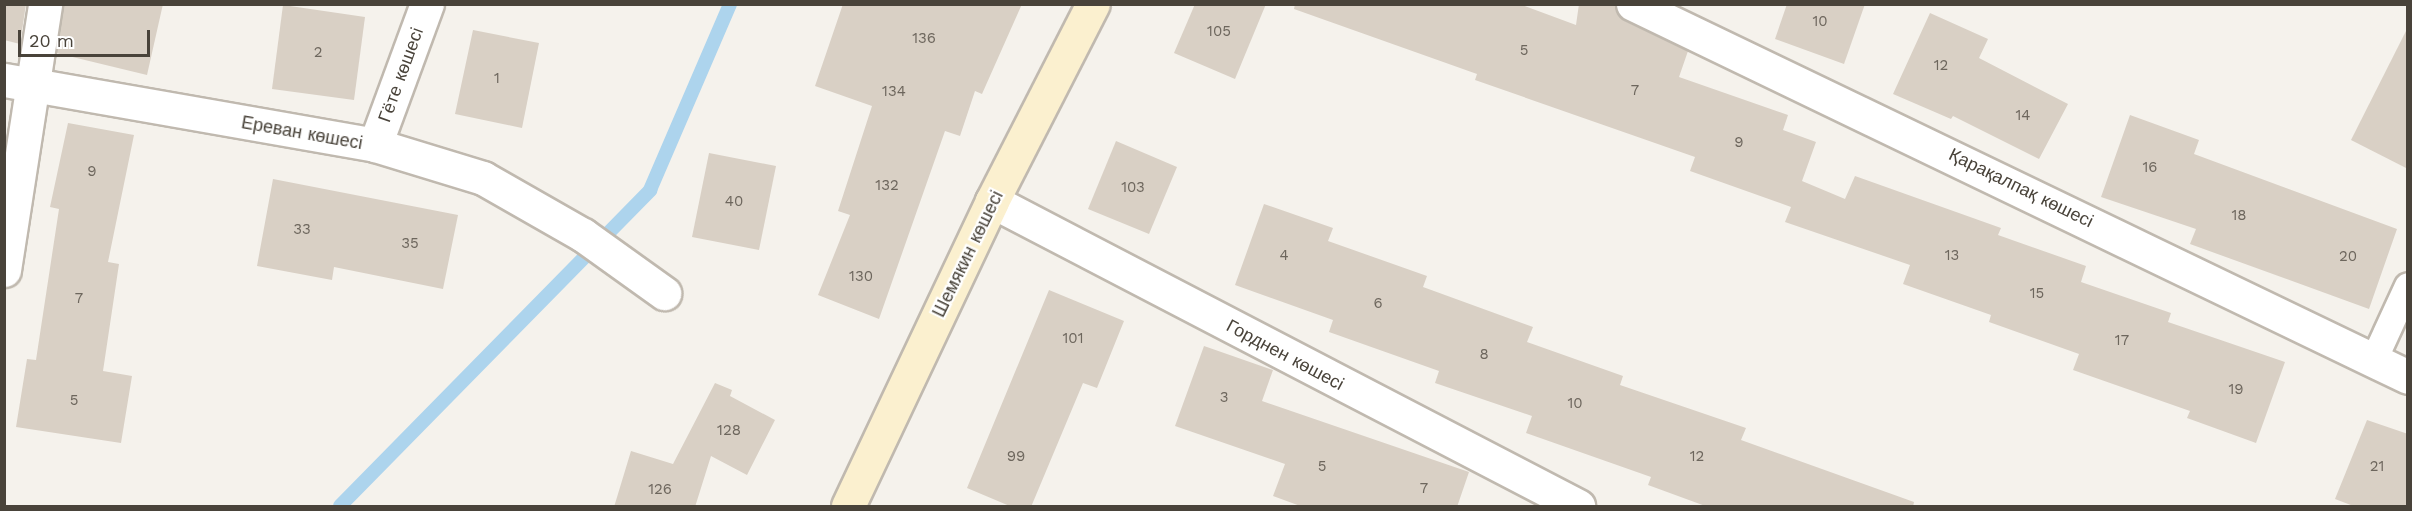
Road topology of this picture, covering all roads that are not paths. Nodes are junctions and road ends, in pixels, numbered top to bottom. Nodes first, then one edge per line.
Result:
1 (45, 4) edge
2 (427, 4) edge
3 (1094, 4) edge
4 (1633, 4) edge
5 (18, 82) edge
6 (375, 146) junction
7 (992, 201) junction
8 (4, 270) edge
9 (2408, 286) edge
10 (664, 293) dead end
11 (2374, 360) junction
12 (2408, 377) edge
13 (848, 507) edge
14 (1578, 507) edge

1 - 5 street
2 - 6 street, Гёте көшесі
3 - 7 main road, Шемякин көшесі
4 - 11 street, Қарақалпақ көшесі
5 - 6 street, Ереван көшесі
5 - 8 street
6 - 10 street, Ереван көшесі
7 - 13 main road, Шемякин көшесі
7 - 14 street, Горднен көшесі
9 - 11 lane
11 - 12 street, Қарақалпақ көшесі

